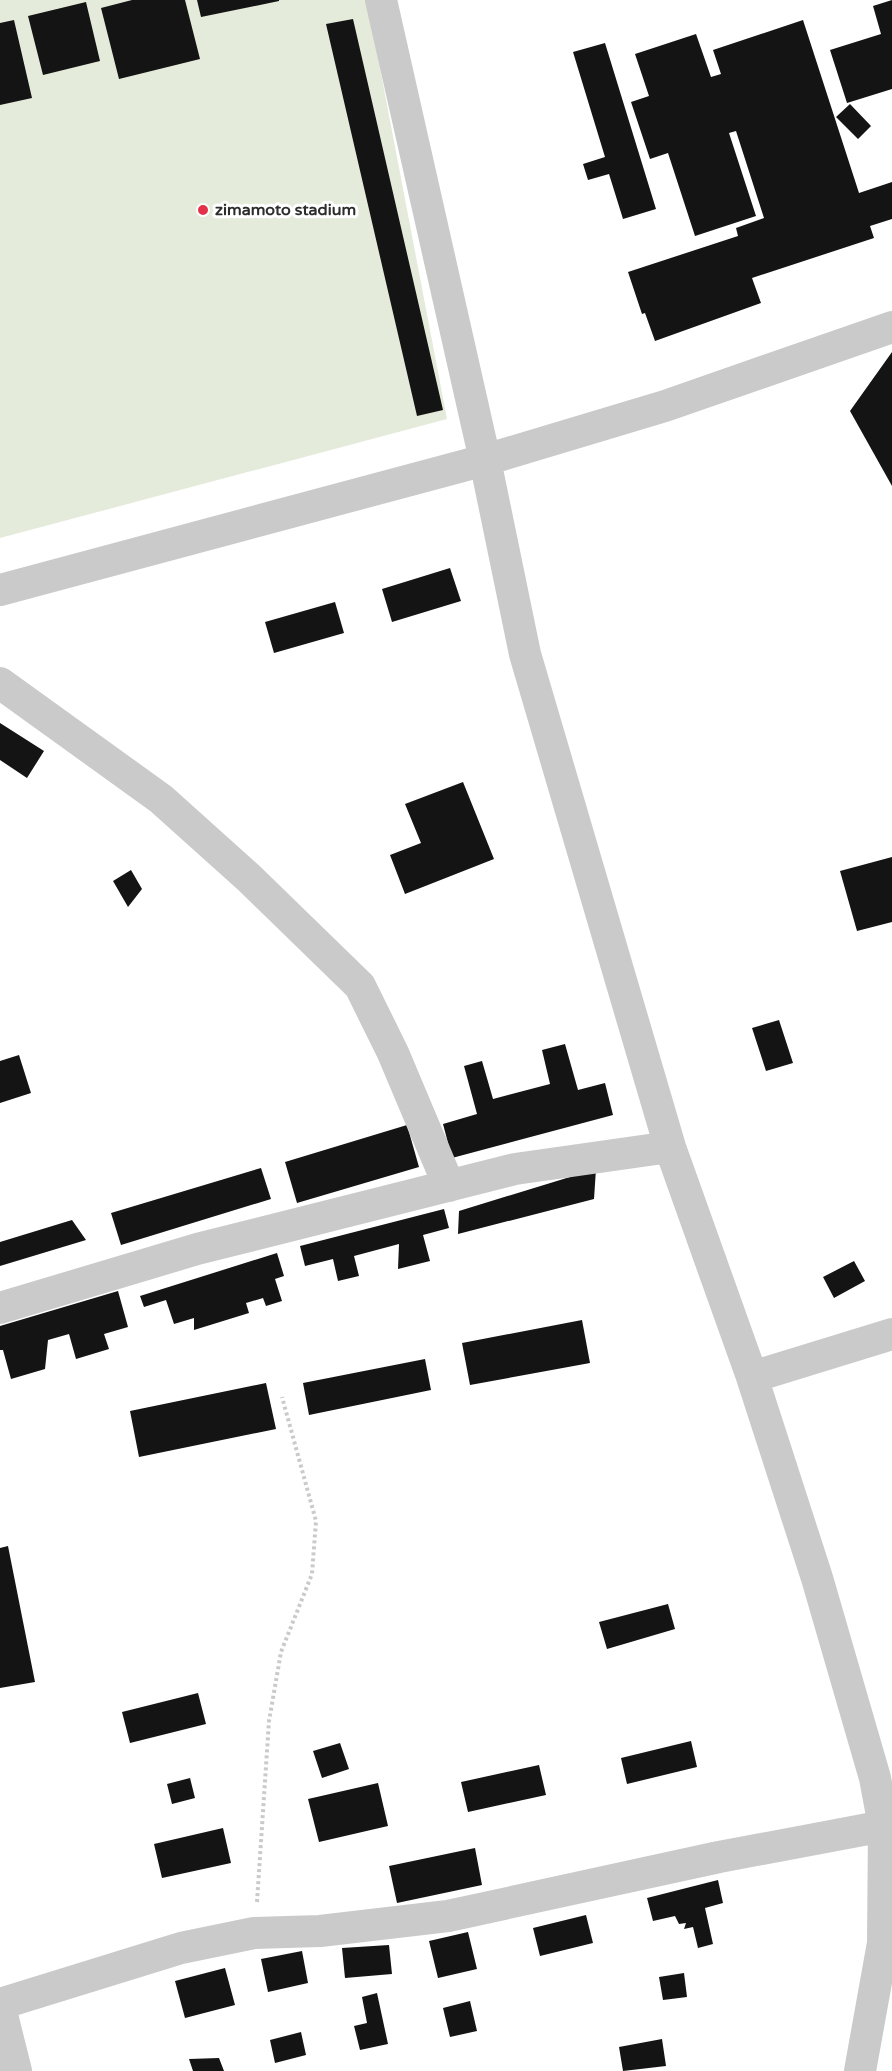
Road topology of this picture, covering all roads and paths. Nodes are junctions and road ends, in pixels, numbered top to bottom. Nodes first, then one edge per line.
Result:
1 (381, 0) edge
2 (892, 327) edge
3 (485, 460) junction
4 (0, 590) edge
5 (0, 683) edge
6 (670, 1147) junction
7 (449, 1186) junction
8 (0, 1308) edge
9 (892, 1334) edge
10 (752, 1377) junction
11 (282, 1397) dead end
12 (884, 1826) junction
13 (254, 1933) junction
14 (0, 2006) edge
15 (16, 2071) edge
16 (860, 2071) edge

1 - 3 street
2 - 3 street
3 - 4 street
3 - 6 street
5 - 7 street
6 - 7 street
6 - 10 street
7 - 8 street
9 - 10 street
10 - 12 street
11 - 13 path
12 - 13 street
12 - 16 street
13 - 14 street
14 - 15 street

